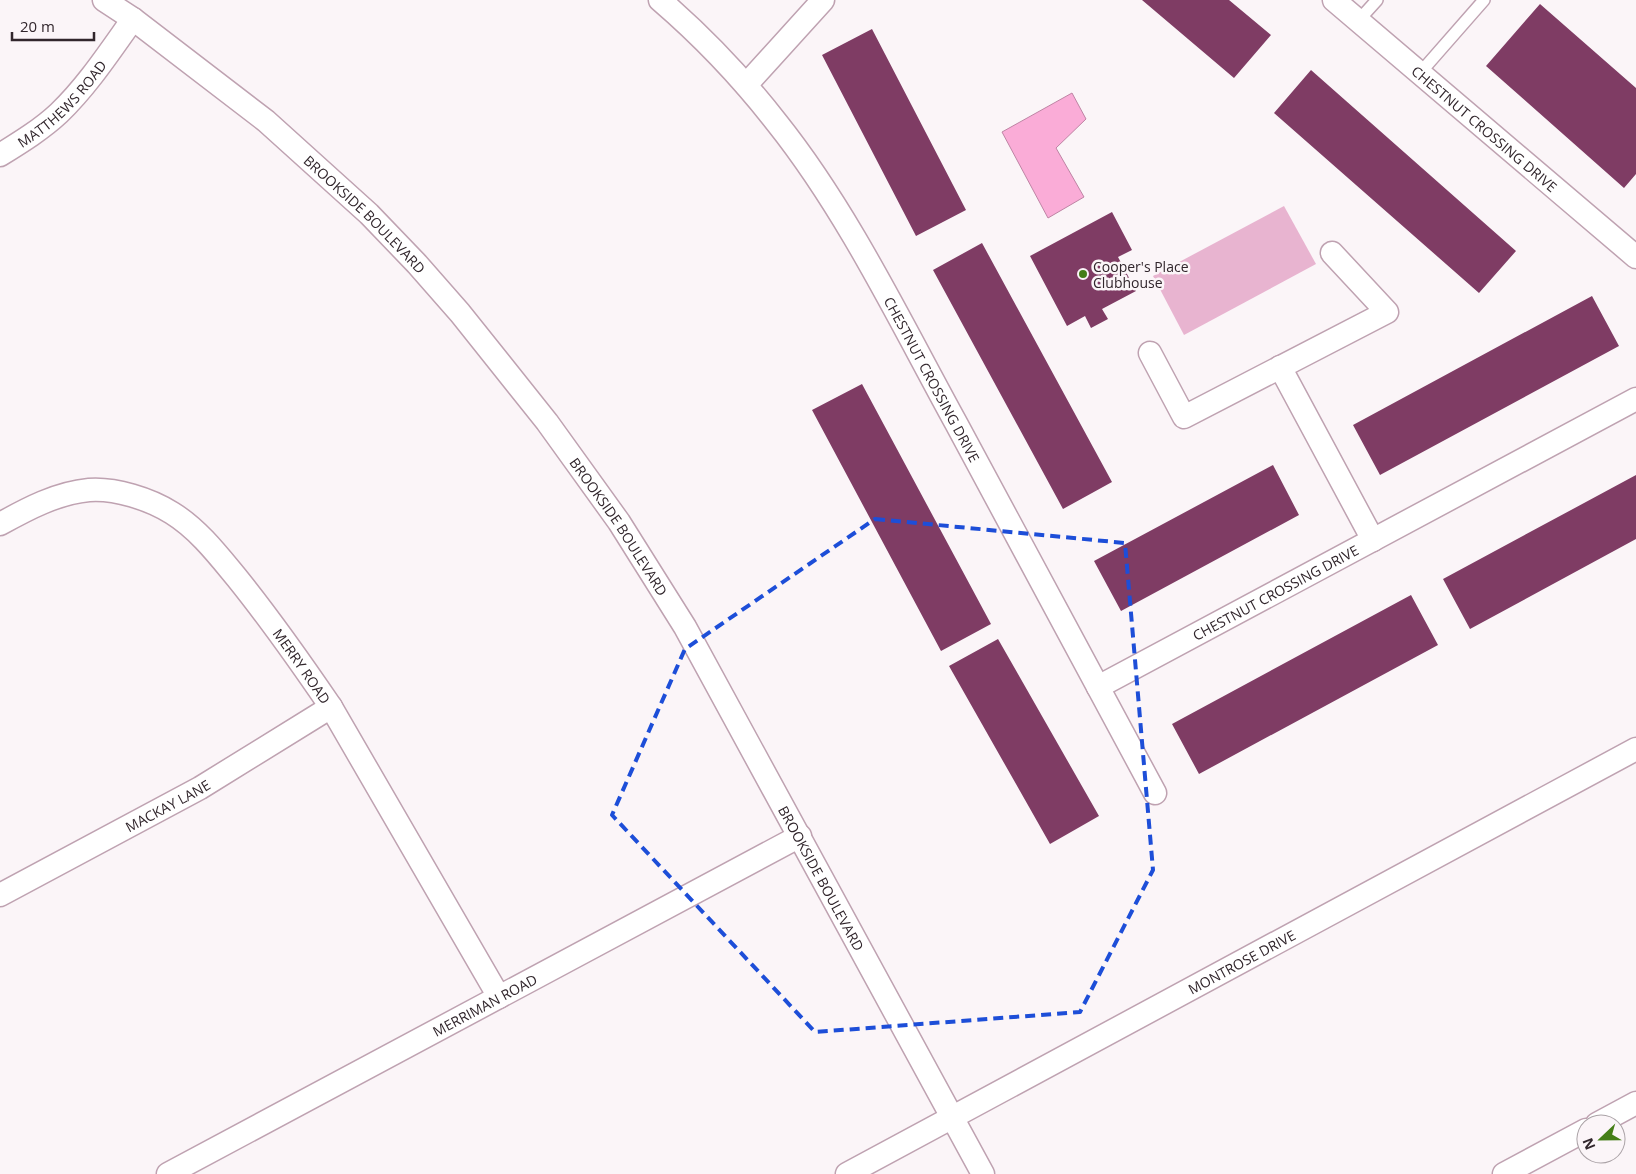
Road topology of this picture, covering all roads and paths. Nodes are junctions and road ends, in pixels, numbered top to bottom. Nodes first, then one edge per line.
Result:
1 (104, 0) edge
2 (660, 0) edge
3 (823, 0) edge
4 (1334, 0) edge
5 (1377, 0) edge
6 (1484, 0) edge
7 (133, 19) junction
8 (1358, 21) junction
9 (1420, 73) junction
10 (746, 84) junction
11 (0, 155) edge
12 (1332, 253) dead end
13 (1636, 257) edge
14 (1150, 353) dead end
15 (1280, 367) junction
16 (1636, 399) edge
17 (0, 524) edge
18 (1373, 540) junction
19 (1098, 687) junction
20 (331, 707) junction
21 (1636, 749) edge
22 (1155, 793) dead end
23 (800, 836) junction
24 (0, 895) edge
25 (499, 997) junction
26 (1636, 1103) edge
27 (1616, 1114) edge
28 (952, 1117) junction
29 (1576, 1135) edge
30 (168, 1174) edge
31 (847, 1174) edge
32 (983, 1174) edge
33 (1504, 1174) edge

1 - 7 street, BROOKSIDE BOULEVARD
2 - 10 street, CHESTNUT CROSSING DRIVE
3 - 10 street
4 - 8 street, CHESTNUT CROSSING DRIVE
5 - 8 lane
6 - 9 lane
7 - 11 street, MATTHEWS ROAD
7 - 23 street, BROOKSIDE BOULEVARD
8 - 9 street, CHESTNUT CROSSING DRIVE
9 - 13 street, CHESTNUT CROSSING DRIVE
10 - 19 street, CHESTNUT CROSSING DRIVE
12 - 15 street
14 - 15 street
15 - 18 street, CHESTNUT CROSSING DRIVE
16 - 18 street, CHESTNUT CROSSING DRIVE
17 - 20 street, MERRY ROAD
18 - 19 street, CHESTNUT CROSSING DRIVE
19 - 22 street, CHESTNUT CROSSING DRIVE
20 - 24 street, MACKAY LANE
20 - 25 street, MERRY ROAD
21 - 28 street, MONTROSE DRIVE
23 - 25 street, MERRIMAN ROAD
23 - 28 street, BROOKSIDE BOULEVARD
25 - 30 street, MERRIMAN ROAD
26 - 27 street
28 - 31 street, MONTROSE DRIVE
28 - 32 street, BROOKSIDE BOULEVARD
29 - 33 street

